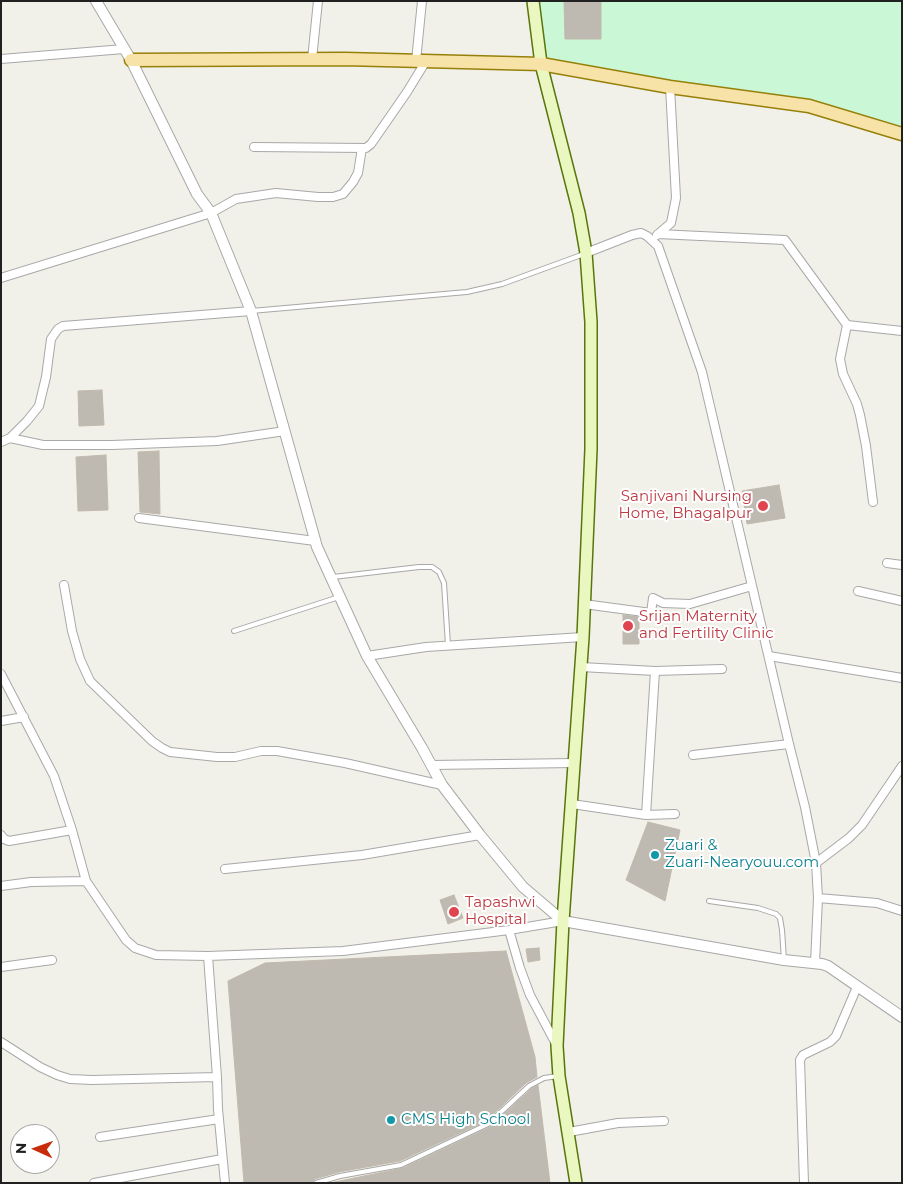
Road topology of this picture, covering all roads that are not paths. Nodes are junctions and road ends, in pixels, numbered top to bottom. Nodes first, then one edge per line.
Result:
1 (96, 1) edge
2 (318, 1) edge
3 (422, 1) edge
4 (533, 1) edge
5 (124, 49) junction
6 (1, 59) edge
7 (312, 59) junction
8 (131, 60) junction
9 (421, 61) junction
10 (541, 64) junction
11 (670, 87) junction
12 (902, 134) edge
13 (254, 147) dead end
14 (362, 148) junction
15 (211, 213) junction
16 (655, 237) junction
17 (586, 253) junction
18 (1, 278) edge
19 (251, 311) junction
20 (847, 324) junction
21 (902, 331) edge
22 (285, 431) junction
23 (10, 438) junction
24 (1, 442) edge
25 (873, 502) dead end
26 (139, 518) dead end
27 (315, 541) junction
28 (887, 563) dead end
29 (902, 565) edge
30 (331, 577) junction
31 (64, 585) dead end
32 (752, 586) junction
33 (858, 591) dead end
34 (340, 596) junction
35 (902, 601) edge
36 (584, 604) junction
37 (234, 631) dead end
38 (583, 637) junction
39 (448, 646) junction
40 (366, 656) junction
41 (769, 656) junction
42 (581, 667) junction
43 (722, 669) dead end
44 (654, 671) junction
45 (1, 674) edge
46 (902, 678) edge
47 (24, 717) junction
48 (1, 721) edge
49 (789, 744) junction
50 (693, 755) dead end
51 (575, 763) junction
52 (431, 765) junction
53 (902, 766) edge
54 (442, 785) junction
55 (572, 804) junction
56 (674, 814) dead end
57 (646, 815) junction
58 (72, 830) junction
59 (1, 835) edge
60 (480, 835) junction
61 (816, 862) junction
62 (225, 869) dead end
63 (86, 881) junction
64 (1, 886) edge
65 (818, 898) junction
66 (709, 901) dead end
67 (902, 911) edge
68 (563, 921) junction
69 (509, 930) junction
70 (208, 956) junction
71 (52, 960) dead end
72 (784, 960) junction
73 (815, 963) junction
74 (1, 967) edge
75 (857, 987) junction
76 (902, 1017) edge
77 (1, 1042) edge
78 (557, 1046) junction
79 (559, 1076) junction
80 (217, 1077) junction
81 (219, 1119) junction
82 (664, 1121) dead end
83 (569, 1132) junction
84 (100, 1137) dead end
85 (222, 1160) junction
86 (94, 1183) edge
87 (225, 1183) edge
88 (316, 1183) edge
89 (576, 1183) edge
90 (804, 1183) edge

1 - 5 street
2 - 7 street
3 - 9 street
4 - 10 main road
5 - 6 street
5 - 8 street
7 - 8 main road
7 - 9 main road
8 - 15 street
9 - 10 main road
9 - 14 street
10 - 11 main road
10 - 17 main road
11 - 12 main road
11 - 16 street
13 - 14 street
14 - 15 street
15 - 18 street
15 - 19 street
16 - 17 street
16 - 20 street
16 - 32 street
17 - 19 lane
17 - 36 main road
19 - 22 street
19 - 23 street
20 - 21 street
20 - 25 street
22 - 23 street
22 - 27 street
23 - 24 street
26 - 27 street
27 - 30 street
28 - 29 street
30 - 34 street
30 - 39 lane
31 - 54 street
32 - 36 street
32 - 41 street
33 - 35 street
34 - 37 lane
34 - 40 street
36 - 38 main road
38 - 39 street
38 - 42 main road
39 - 40 street
40 - 52 street
41 - 46 street
41 - 49 street
42 - 44 street
42 - 51 main road
43 - 44 street
44 - 57 street
45 - 47 street
47 - 48 street
47 - 58 street
49 - 50 street
49 - 61 street
51 - 52 street
51 - 55 main road
52 - 54 street
53 - 61 street
54 - 60 street
55 - 57 street
55 - 68 main road
56 - 57 street
58 - 59 street
58 - 63 street
60 - 62 street
60 - 68 street
61 - 65 street
63 - 64 street
63 - 70 street
65 - 67 street
65 - 73 street
66 - 72 lane
68 - 69 street
68 - 72 street
68 - 78 main road
69 - 70 street
69 - 78 street
70 - 80 street
71 - 74 street
72 - 73 street
73 - 75 street
75 - 76 street
75 - 90 street
77 - 80 street
78 - 79 main road
79 - 83 main road
79 - 88 lane
80 - 81 street
81 - 84 street
81 - 85 street
82 - 83 street
83 - 89 main road
85 - 86 street
85 - 87 street

